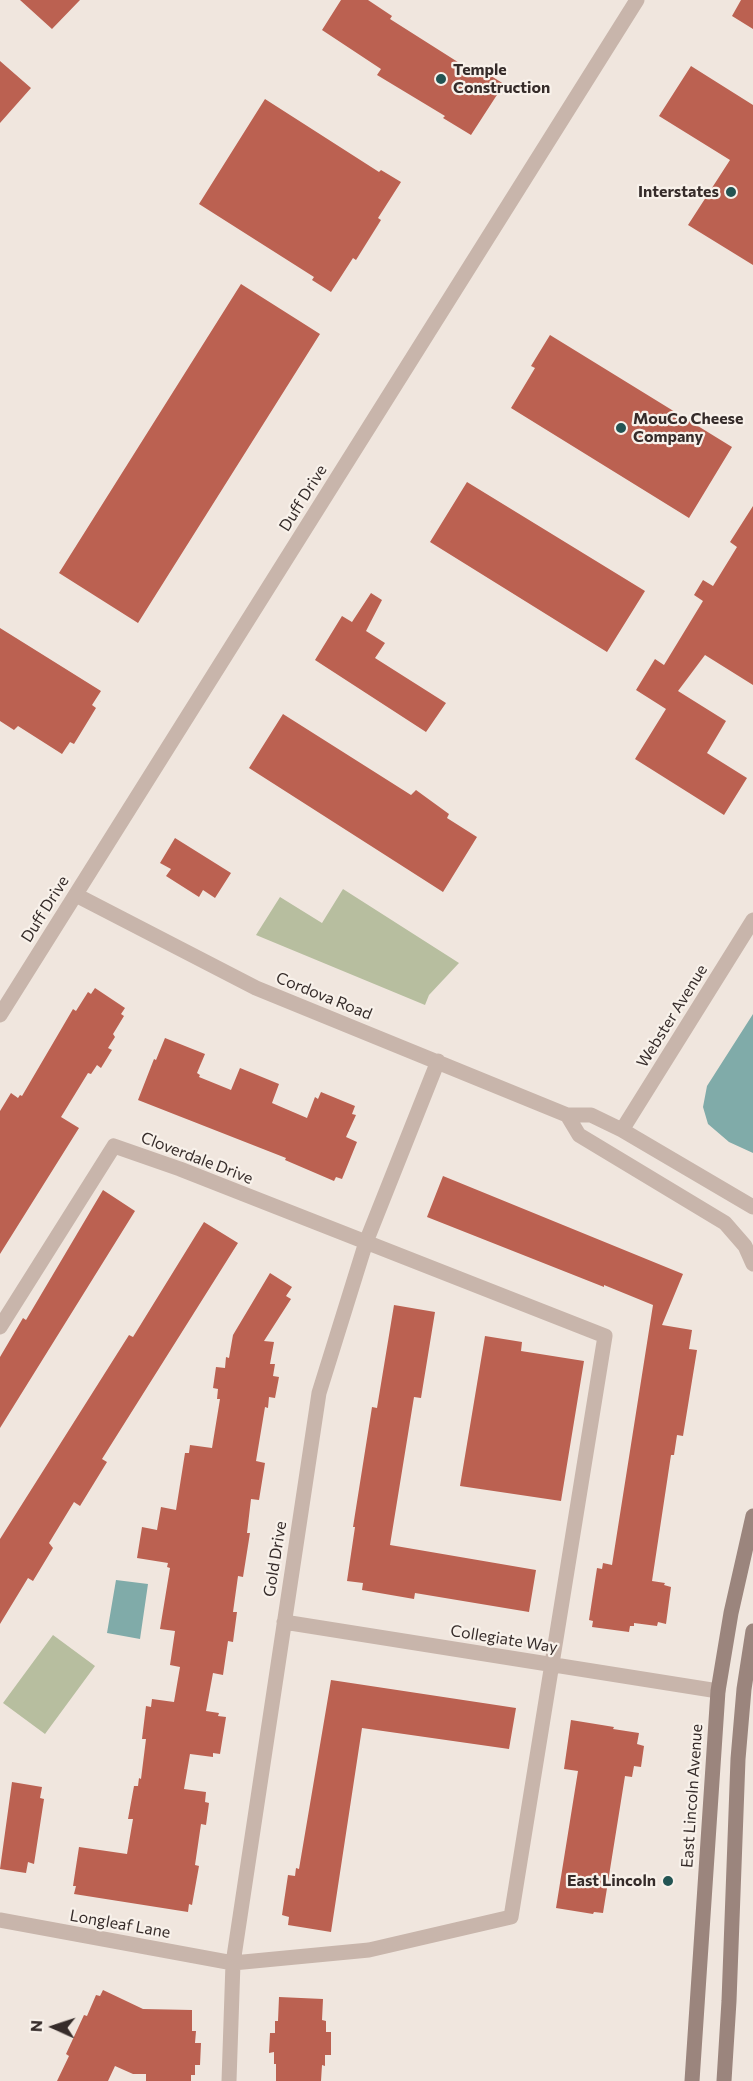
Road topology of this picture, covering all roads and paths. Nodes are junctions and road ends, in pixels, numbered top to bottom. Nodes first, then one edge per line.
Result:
1 (637, 0) edge
2 (76, 895) junction
3 (753, 920) edge
4 (0, 1015) edge
5 (438, 1061) junction
6 (567, 1115) junction
7 (622, 1130) junction
8 (753, 1208) edge
9 (366, 1242) junction
10 (753, 1264) edge
11 (0, 1327) edge
12 (753, 1516) edge
13 (284, 1622) junction
14 (753, 1631) edge
15 (552, 1665) junction
16 (718, 1690) junction
17 (0, 1920) edge
18 (233, 1963) junction
19 (229, 2081) edge
20 (692, 2081) edge
21 (724, 2081) edge

1 - 2 street, Duff Drive
2 - 4 street, Duff Drive
2 - 5 street, Cordova Road
3 - 7 street, Webster Avenue
5 - 6 street, Cordova Road
5 - 9 street, Gold Drive
6 - 7 street, Cordova Road
6 - 10 street
7 - 8 street, Cordova Road
9 - 11 street, Cloverdale Drive
9 - 13 street, Gold Drive
9 - 15 street
12 - 16 street, East Lincoln Avenue
13 - 15 street, Collegiate Way
13 - 18 street, Gold Drive
14 - 21 street
15 - 16 street, Collegiate Way
15 - 18 street, Longleaf Lane
16 - 20 street, East Lincoln Avenue
17 - 18 street, Longleaf Lane
18 - 19 street, Gold Drive

